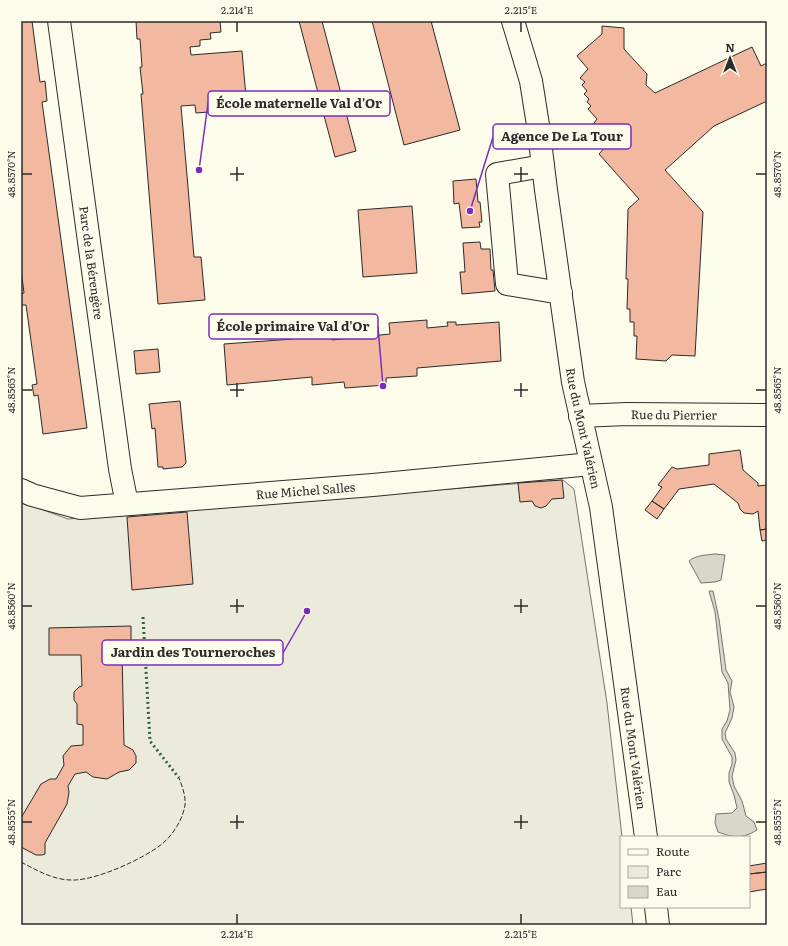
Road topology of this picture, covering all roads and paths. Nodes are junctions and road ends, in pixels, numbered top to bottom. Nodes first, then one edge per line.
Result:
1 (59, 21) edge
2 (513, 21) edge
3 (543, 166) junction
4 (561, 293) junction
5 (767, 415) edge
6 (580, 416) junction
7 (592, 464) junction
8 (25, 495) edge
9 (127, 504) junction
10 (646, 836) edge
11 (656, 908) edge
12 (658, 925) edge

1 - 9 main road, Parc de la Bérengère
2 - 3 main road, Rue du Mont Valérien
3 - 4 main road, Rue du Mont Valérien
3 - 4 main road
4 - 6 main road, Rue du Mont Valérien
5 - 6 main road, Rue du Pierrier
6 - 7 main road, Rue du Mont Valérien
7 - 9 main road, Rue Michel Salles
7 - 10 main road, Rue du Mont Valérien
8 - 9 main road, Rue Michel Salles
11 - 12 main road

